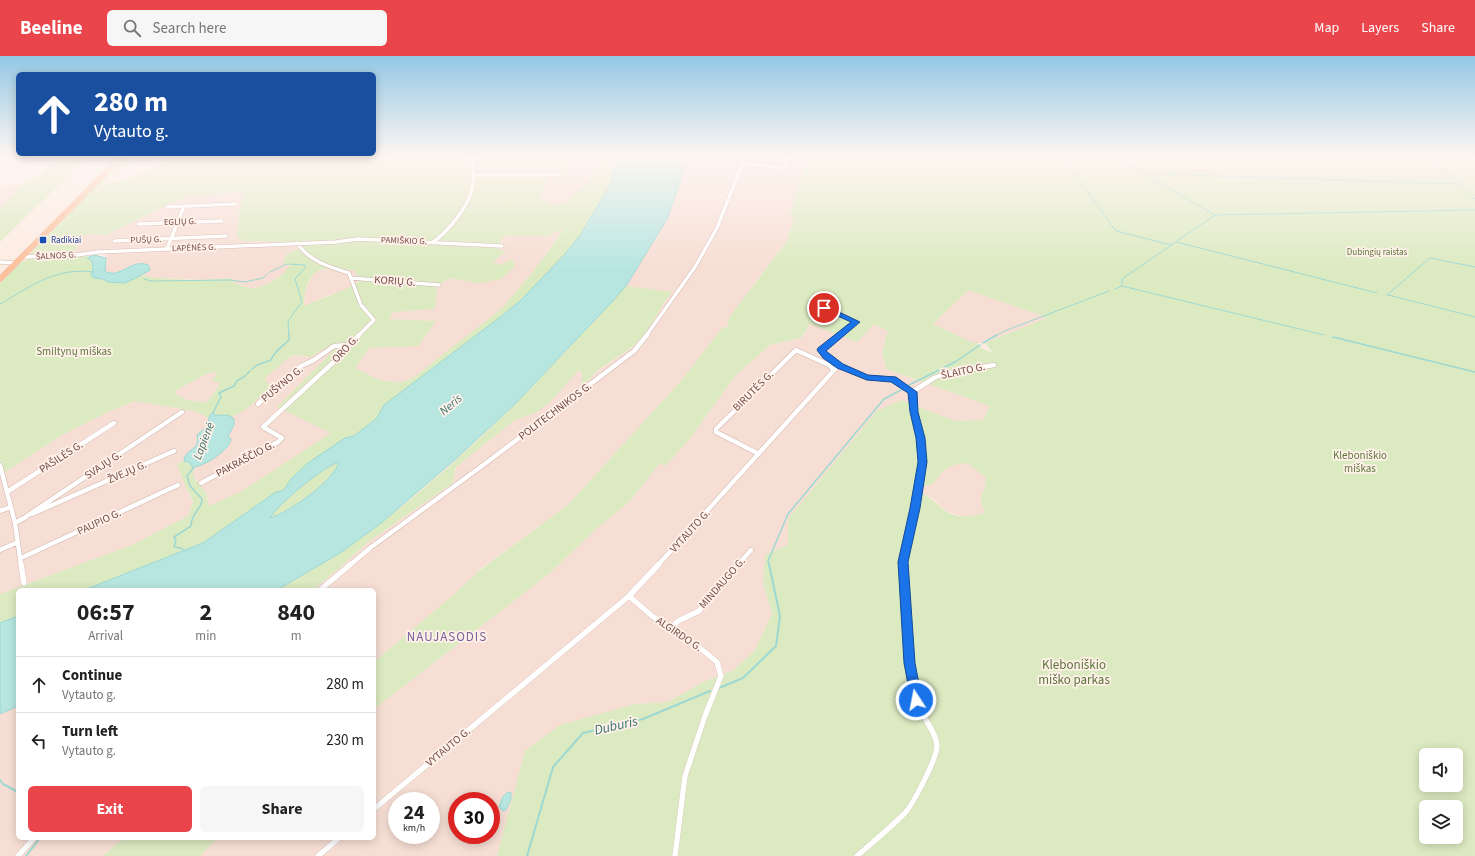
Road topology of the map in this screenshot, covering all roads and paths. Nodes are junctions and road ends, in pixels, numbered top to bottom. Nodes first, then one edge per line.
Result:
1 (84, 194) edge
2 (471, 194) edge
3 (730, 194) edge
4 (236, 204) dead end
5 (184, 206) junction
6 (167, 207) dead end
7 (222, 221) dead end
8 (178, 222) junction
9 (138, 224) dead end
10 (226, 236) dead end
11 (171, 239) junction
12 (114, 241) dead end
13 (306, 242) joint
14 (431, 242) junction
15 (297, 243) junction
16 (502, 246) dead end
17 (166, 249) junction
18 (91, 253) joint
19 (22, 258) junction
20 (0, 262) edge
21 (16, 263) junction
22 (351, 278) junction
23 (0, 279) edge
24 (439, 285) dead end
25 (824, 308) dead end
26 (349, 345) junction
27 (994, 365) dead end
28 (840, 366) junction
29 (834, 370) junction
30 (912, 392) junction
31 (258, 404) dead end
32 (289, 405) joint
33 (182, 412) dead end
34 (114, 423) dead end
35 (174, 451) dead end
36 (759, 454) junction
37 (0, 467) edge
38 (201, 483) dead end
39 (178, 485) dead end
40 (7, 492) junction
41 (11, 507) junction
42 (0, 512) edge
43 (24, 518) junction
44 (15, 523) junction
45 (18, 542) junction
46 (0, 550) edge
47 (751, 550) dead end
48 (21, 558) junction
49 (24, 583) dead end
50 (322, 588) edge
51 (629, 596) junction
52 (672, 628) junction
53 (376, 807) edge
54 (32, 840) edge
55 (337, 840) edge
56 (18, 856) edge
57 (318, 856) edge
58 (675, 856) edge
59 (857, 856) edge

1 - 19 main road
2 - 14 street
3 - 50 street, POLITECHNIKOS G.
4 - 5 street
5 - 6 street
5 - 8 street
7 - 8 street, EGLIŲ G.
8 - 9 street, EGLIŲ G.
8 - 11 street
10 - 11 street, PUŠŲ G.
11 - 12 street, PUŠŲ G.
11 - 17 street
13 - 14 street, PAMIŠKIO G.
13 - 15 street, LAPĖNĖS G.
14 - 16 street, PAMIŠKIO G.
15 - 17 street, LAPĖNĖS G.
15 - 22 street
17 - 18 street, LAPĖNĖS G.
18 - 19 street, ŠALNOS G.
19 - 21 main road
20 - 21 street
21 - 23 main road
22 - 24 street, KORIŲ G.
22 - 26 street, ORO G.
25 - 28 street
26 - 31 street, PUŠYNO G.
26 - 32 street, ORO G.
27 - 30 street, ŠLAITO G.
28 - 29 street, VYTAUTO G.
28 - 30 street
29 - 36 street, VYTAUTO G.
29 - 36 street, BIRUTĖS G.
30 - 59 street
32 - 38 street, PAKRAŠČIO G.
33 - 43 street, SVAJŲ G.
34 - 40 street, PAŠILĖS G.
35 - 43 street, ŽVEJŲ G.
36 - 51 street, VYTAUTO G.
37 - 40 street
39 - 48 street, PAUPIO G.
40 - 41 street
41 - 42 street
41 - 44 street
43 - 44 street, ŽVEJŲ G.
44 - 45 street
45 - 46 street
45 - 48 street
47 - 52 street, MINDAUGO G.
48 - 49 street
51 - 52 street, ALGIRDO G.
51 - 53 street, VYTAUTO G.
52 - 58 street, ALGIRDO G.
54 - 56 street
55 - 57 street

